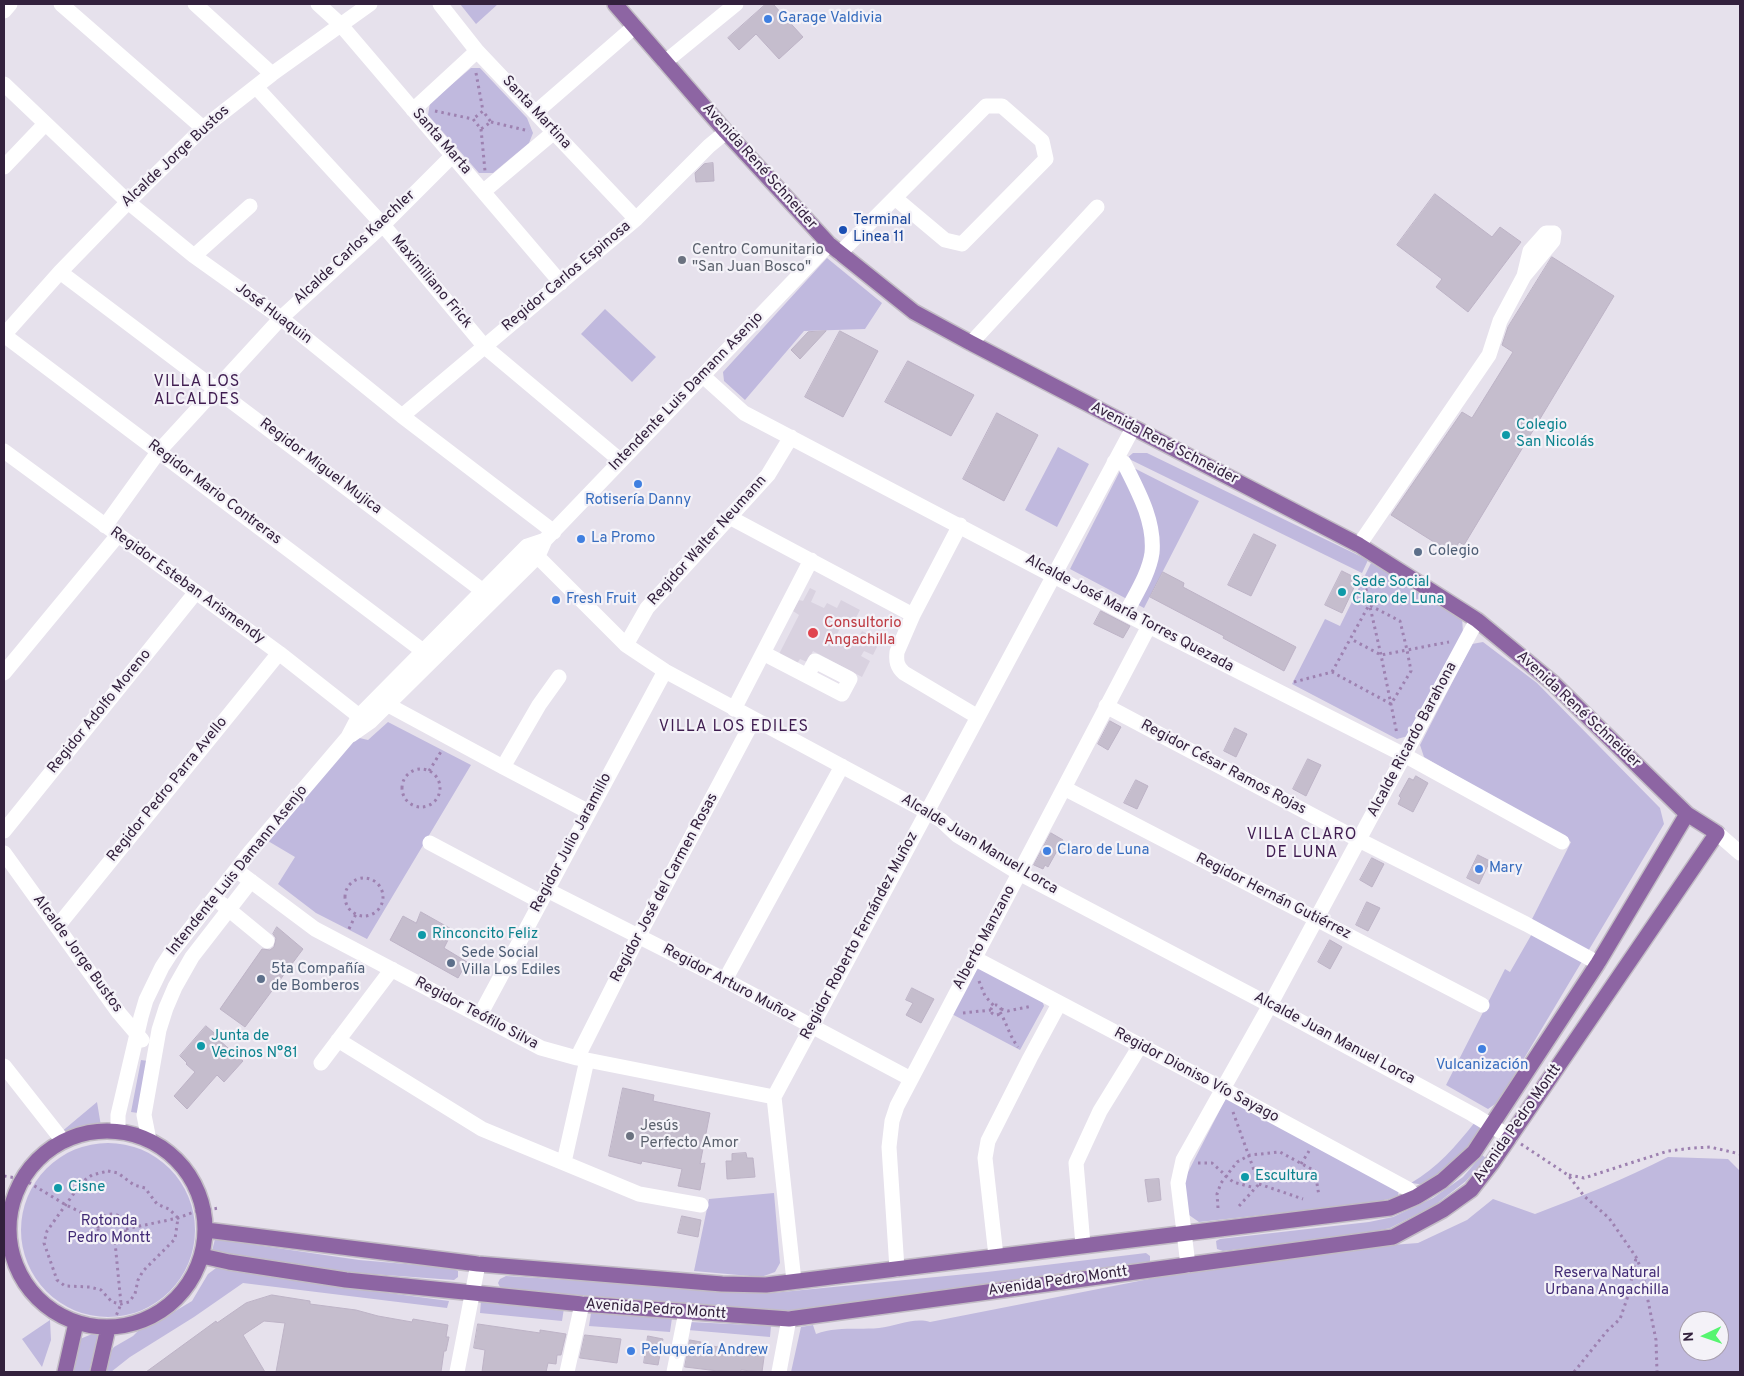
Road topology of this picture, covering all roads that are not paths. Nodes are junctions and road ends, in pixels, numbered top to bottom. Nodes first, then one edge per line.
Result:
1 (10, 4) edge
2 (61, 4) edge
3 (195, 4) edge
4 (318, 4) edge
5 (370, 4) edge
6 (440, 4) edge
7 (615, 4) edge
8 (736, 4) edge
9 (4, 11) edge
10 (340, 24) junction
11 (634, 28) junction
12 (477, 51) junction
13 (665, 62) junction
14 (272, 74) junction
15 (4, 84) edge
16 (256, 87) junction
17 (413, 110) junction
18 (536, 112) junction
19 (45, 124) junction
20 (203, 128) junction
21 (554, 132) junction
22 (726, 132) junction
23 (452, 156) junction
24 (4, 167) edge
25 (484, 191) junction
26 (895, 198) junction
27 (128, 202) junction
28 (250, 206) dead end
29 (1097, 207) dead end
30 (636, 219) junction
31 (383, 225) junction
32 (835, 249) junction
33 (194, 256) junction
34 (60, 272) junction
35 (1524, 276) dead end
36 (561, 283) junction
37 (280, 318) junction
38 (4, 335) edge
39 (971, 344) junction
40 (485, 347) junction
41 (703, 376) junction
42 (216, 388) junction
43 (402, 416) junction
44 (1133, 428) junction
45 (791, 437) junction
46 (4, 451) edge
47 (158, 451) junction
48 (621, 461) junction
49 (1114, 462) junction
50 (731, 518) junction
51 (960, 525) junction
52 (105, 526) junction
53 (118, 535) junction
54 (549, 536) junction
55 (1359, 545) junction
56 (532, 551) junction
57 (811, 560) junction
58 (1054, 575) junction
59 (483, 591) junction
60 (196, 592) junction
61 (1126, 613) junction
62 (913, 615) junction
63 (1477, 620) junction
64 (1148, 626) junction
65 (626, 645) junction
66 (422, 651) junction
67 (279, 653) junction
68 (763, 653) junction
69 (665, 671) junction
70 (4, 672) edge
71 (807, 676) dead end
72 (560, 677) dead end
73 (382, 701) junction
74 (1106, 706) junction
75 (734, 709) junction
76 (978, 717) junction
77 (365, 718) junction
78 (754, 718) junction
79 (1406, 756) junction
80 (842, 766) junction
81 (503, 767) junction
82 (1064, 788) junction
83 (589, 812) junction
84 (927, 812) junction
85 (1687, 814) junction
86 (4, 831) edge
87 (1717, 833) junction
88 (1359, 840) junction
89 (1562, 842) dead end
90 (430, 843) dead end
91 (1740, 854) edge
92 (5, 855) edge
93 (236, 870) junction
94 (1019, 873) junction
95 (251, 881) junction
96 (544, 896) junction
97 (214, 897) junction
98 (229, 909) junction
99 (1316, 919) junction
100 (196, 922) junction
101 (57, 927) junction
102 (211, 932) junction
103 (638, 937) junction
104 (268, 941) dead end
105 (980, 961) junction
106 (1598, 963) junction
107 (392, 969) junction
108 (725, 980) junction
109 (1270, 1005) junction
110 (1482, 1005) dead end
111 (1057, 1007) junction
112 (480, 1015) junction
113 (811, 1027) junction
114 (137, 1036) junction
115 (338, 1040) junction
116 (1140, 1046) junction
117 (154, 1052) junction
118 (582, 1059) junction
119 (321, 1062) dead end
120 (4, 1066) edge
121 (911, 1079) junction
122 (1223, 1088) junction
123 (774, 1097) junction
124 (1491, 1127) junction
125 (118, 1131) junction
126 (1510, 1137) junction
127 (149, 1140) junction
128 (62, 1142) junction
129 (564, 1162) junction
130 (9, 1196) edge
131 (1416, 1197) junction
132 (701, 1205) dead end
133 (206, 1230) junction
134 (6, 1233) edge
135 (1183, 1233) junction
136 (1083, 1245) junction
137 (202, 1256) junction
138 (996, 1256) junction
139 (478, 1264) junction
140 (1188, 1265) junction
141 (896, 1269) junction
142 (794, 1281) junction
143 (473, 1293) junction
144 (582, 1304) junction
145 (686, 1312) junction
146 (789, 1319) junction
147 (76, 1323) junction
148 (108, 1328) junction
149 (65, 1372) edge
150 (98, 1372) edge
151 (457, 1372) edge
152 (567, 1372) edge
153 (674, 1372) edge
154 (779, 1372) edge

1 - 9 street
2 - 20 street
3 - 14 street
4 - 10 street, Santa Marta
5 - 10 street, Alcalde Jorge Bustos
6 - 12 street, Santa Martina
7 - 11 main road, Avenida René Schneider
8 - 13 street
10 - 14 street, Alcalde Jorge Bustos
10 - 17 street, Santa Marta
11 - 13 main road, Avenida René Schneider
11 - 18 street
12 - 17 street
12 - 18 street, Santa Martina
13 - 22 main road, Avenida René Schneider
14 - 16 street, Alcalde Jorge Bustos
15 - 19 street, José Huaquin
16 - 20 street, Alcalde Jorge Bustos
16 - 31 street, Maximiliano Frick
17 - 23 street, Santa Marta
18 - 21 street, Santa Martina
19 - 24 street
19 - 27 street, José Huaquin
20 - 27 street, Alcalde Jorge Bustos
21 - 25 street
21 - 30 street, Santa Martina
22 - 30 street, Regidor Carlos Espinosa
22 - 32 main road, Avenida René Schneider
23 - 25 street, Santa Marta
23 - 31 street, Alcalde Carlos Kaechler
25 - 36 street, Santa Marta
26 - 26 street, Intendente Luis Damann Asenjo
26 - 32 street, Intendente Luis Damann Asenjo
27 - 33 street, José Huaquin
27 - 34 street, Alcalde Jorge Bustos
28 - 33 street
29 - 39 street
30 - 36 street, Regidor Carlos Espinosa
31 - 37 street, Alcalde Carlos Kaechler
31 - 40 street, Maximiliano Frick
32 - 39 main road, Avenida René Schneider
32 - 41 street, Intendente Luis Damann Asenjo
33 - 37 street, José Huaquin
34 - 38 street, Alcalde Jorge Bustos
34 - 42 street, Regidor Miguel Mujica
35 - 55 street
36 - 40 street, Regidor Carlos Espinosa
37 - 42 street, Alcalde Carlos Kaechler
37 - 43 street, José Huaquin
38 - 47 street, Regidor Mario Contreras
39 - 44 main road, Avenida René Schneider
40 - 43 street, Regidor Carlos Espinosa
40 - 48 street, Maximiliano Frick
41 - 45 street, Alcalde José María Torres Quezada
41 - 48 street, Intendente Luis Damann Asenjo
42 - 47 street, Alcalde Carlos Kaechler
42 - 59 street, Regidor Miguel Mujica
43 - 54 street, José Huaquin
44 - 49 street, Regidor Roberto Fernández Muñoz
44 - 55 main road, Avenida René Schneider
45 - 50 street, Regidor Walter Neumann
45 - 51 street, Alcalde José María Torres Quezada
46 - 52 street, Regidor Esteban Arismendy
47 - 52 street, Alcalde Carlos Kaechler
47 - 66 street, Regidor Mario Contreras
48 - 54 street, Intendente Luis Damann Asenjo
49 - 58 street, Regidor Roberto Fernández Muñoz
49 - 61 street
50 - 57 street
50 - 65 street, Regidor Walter Neumann
51 - 58 street, Alcalde José María Torres Quezada
51 - 62 street
52 - 53 street, Regidor Esteban Arismendy
53 - 60 street, Regidor Esteban Arismendy
53 - 70 street
54 - 56 street, Intendente Luis Damann Asenjo
55 - 63 main road, Avenida René Schneider
56 - 59 street, Intendente Luis Damann Asenjo
56 - 65 street, Alcalde Juan Manuel Lorca
56 - 73 street, Intendente Luis Damann Asenjo
57 - 62 street
57 - 68 street
58 - 61 street, Alcalde José María Torres Quezada
58 - 76 street, Regidor Roberto Fernández Muñoz
59 - 66 street, Intendente Luis Damann Asenjo
60 - 67 street, Regidor Esteban Arismendy
60 - 86 street, Regidor Adolfo Moreno
61 - 64 street, Alcalde José María Torres Quezada
62 - 76 street
63 - 79 street, Alcalde Ricardo Barahona
63 - 85 main road, Avenida René Schneider
64 - 74 street, Alberto Manzano
64 - 79 street, Alcalde José María Torres Quezada
65 - 69 street, Alcalde Juan Manuel Lorca
66 - 73 street, Intendente Luis Damann Asenjo
67 - 77 street, Regidor Esteban Arismendy
67 - 101 street, Regidor Pedro Parra Avello
68 - 71 street
68 - 75 street
69 - 75 street, Alcalde Juan Manuel Lorca
69 - 83 street, Regidor Julio Jaramillo
72 - 81 street
73 - 77 street, Intendente Luis Damann Asenjo
73 - 81 street
74 - 82 street, Alberto Manzano
74 - 88 street, Regidor César Ramos Rojas
75 - 78 street, Alcalde Juan Manuel Lorca
76 - 84 street, Regidor Roberto Fernández Muñoz
77 - 93 street, Intendente Luis Damann Asenjo
78 - 80 street, Alcalde Juan Manuel Lorca
78 - 103 street, Regidor José del Carmen Rosas
79 - 88 street, Alcalde Ricardo Barahona
79 - 89 street, Alcalde José María Torres Quezada
80 - 84 street, Alcalde Juan Manuel Lorca
80 - 108 street
81 - 83 street
82 - 94 street, Alberto Manzano
82 - 99 street, Regidor Hernán Gutiérrez
83 - 96 street, Regidor Julio Jaramillo
84 - 94 street, Alcalde Juan Manuel Lorca
84 - 113 street, Regidor Roberto Fernández Muñoz
85 - 87 main road, Avenida René Schneider
85 - 106 main road, Avenida Pedro Montt
87 - 91 street, Avenida René Schneider
87 - 126 main road, Avenida Pedro Montt
88 - 99 street, Alcalde Ricardo Barahona
88 - 106 street, Regidor César Ramos Rojas
90 - 96 street, Regidor Arturo Muñoz
92 - 101 street, Alcalde Jorge Bustos
93 - 95 street, Regidor Teófilo Silva
93 - 97 street, Intendente Luis Damann Asenjo
94 - 105 street, Alberto Manzano
94 - 109 street, Alcalde Juan Manuel Lorca
95 - 98 street, Intendente Luis Damann Asenjo
95 - 107 street, Regidor Teófilo Silva
96 - 103 street, Regidor Arturo Muñoz
96 - 112 street, Regidor Julio Jaramillo
97 - 98 street
97 - 100 street, Intendente Luis Damann Asenjo
98 - 102 street, Intendente Luis Damann Asenjo
98 - 104 street
99 - 109 street, Alcalde Ricardo Barahona
99 - 110 street, Regidor Hernán Gutiérrez
100 - 102 street
100 - 114 street, Intendente Luis Damann Asenjo
101 - 114 street, Alcalde Jorge Bustos
102 - 117 street, Intendente Luis Damann Asenjo
103 - 108 street, Regidor Arturo Muñoz
103 - 118 street, Regidor José del Carmen Rosas
105 - 111 street, Regidor Dioniso Vío Sayago
105 - 121 street, Alberto Manzano
106 - 124 main road, Avenida Pedro Montt
107 - 112 street, Regidor Teófilo Silva
107 - 115 street
108 - 113 street, Regidor Arturo Muñoz
109 - 122 street, Alcalde Ricardo Barahona
109 - 124 street, Alcalde Juan Manuel Lorca
111 - 116 street, Regidor Dioniso Vío Sayago
111 - 138 street
112 - 118 street, Regidor Teófilo Silva
113 - 121 street, Regidor Arturo Muñoz
113 - 123 street, Regidor Roberto Fernández Muñoz
114 - 117 street, Alcalde Jorge Bustos
114 - 125 street, Intendente Luis Damann Asenjo
115 - 119 street
115 - 129 street
116 - 122 street, Regidor Dioniso Vío Sayago
116 - 136 street
117 - 127 street, Intendente Luis Damann Asenjo
118 - 123 street, Regidor Teófilo Silva
118 - 129 street, Regidor José del Carmen Rosas
120 - 128 street
121 - 141 street, Alberto Manzano
122 - 131 street, Regidor Dioniso Vío Sayago
122 - 135 street, Alcalde Ricardo Barahona
123 - 142 street
124 - 126 street, Alcalde Juan Manuel Lorca
124 - 131 main road, Avenida Pedro Montt
125 - 127 main road
125 - 128 main road
126 - 140 main road, Avenida Pedro Montt
127 - 133 main road
128 - 130 main road
129 - 132 street
130 - 134 main road
131 - 135 main road, Avenida Pedro Montt
133 - 137 main road
133 - 139 main road, Avenida Pedro Montt
134 - 147 main road
135 - 136 main road, Avenida Pedro Montt
135 - 140 street, Alcalde Ricardo Barahona
136 - 138 main road, Avenida Pedro Montt
137 - 143 main road, Avenida Pedro Montt
137 - 148 main road
138 - 141 main road, Avenida Pedro Montt
139 - 142 main road, Avenida Pedro Montt
139 - 143 street
140 - 146 main road, Avenida Pedro Montt
141 - 142 main road, Avenida Pedro Montt
143 - 144 main road, Avenida Pedro Montt
143 - 151 street
144 - 145 main road, Avenida Pedro Montt
144 - 152 street
145 - 146 main road, Avenida Pedro Montt
145 - 153 street
146 - 154 street
147 - 148 main road
147 - 149 main road
148 - 150 main road

